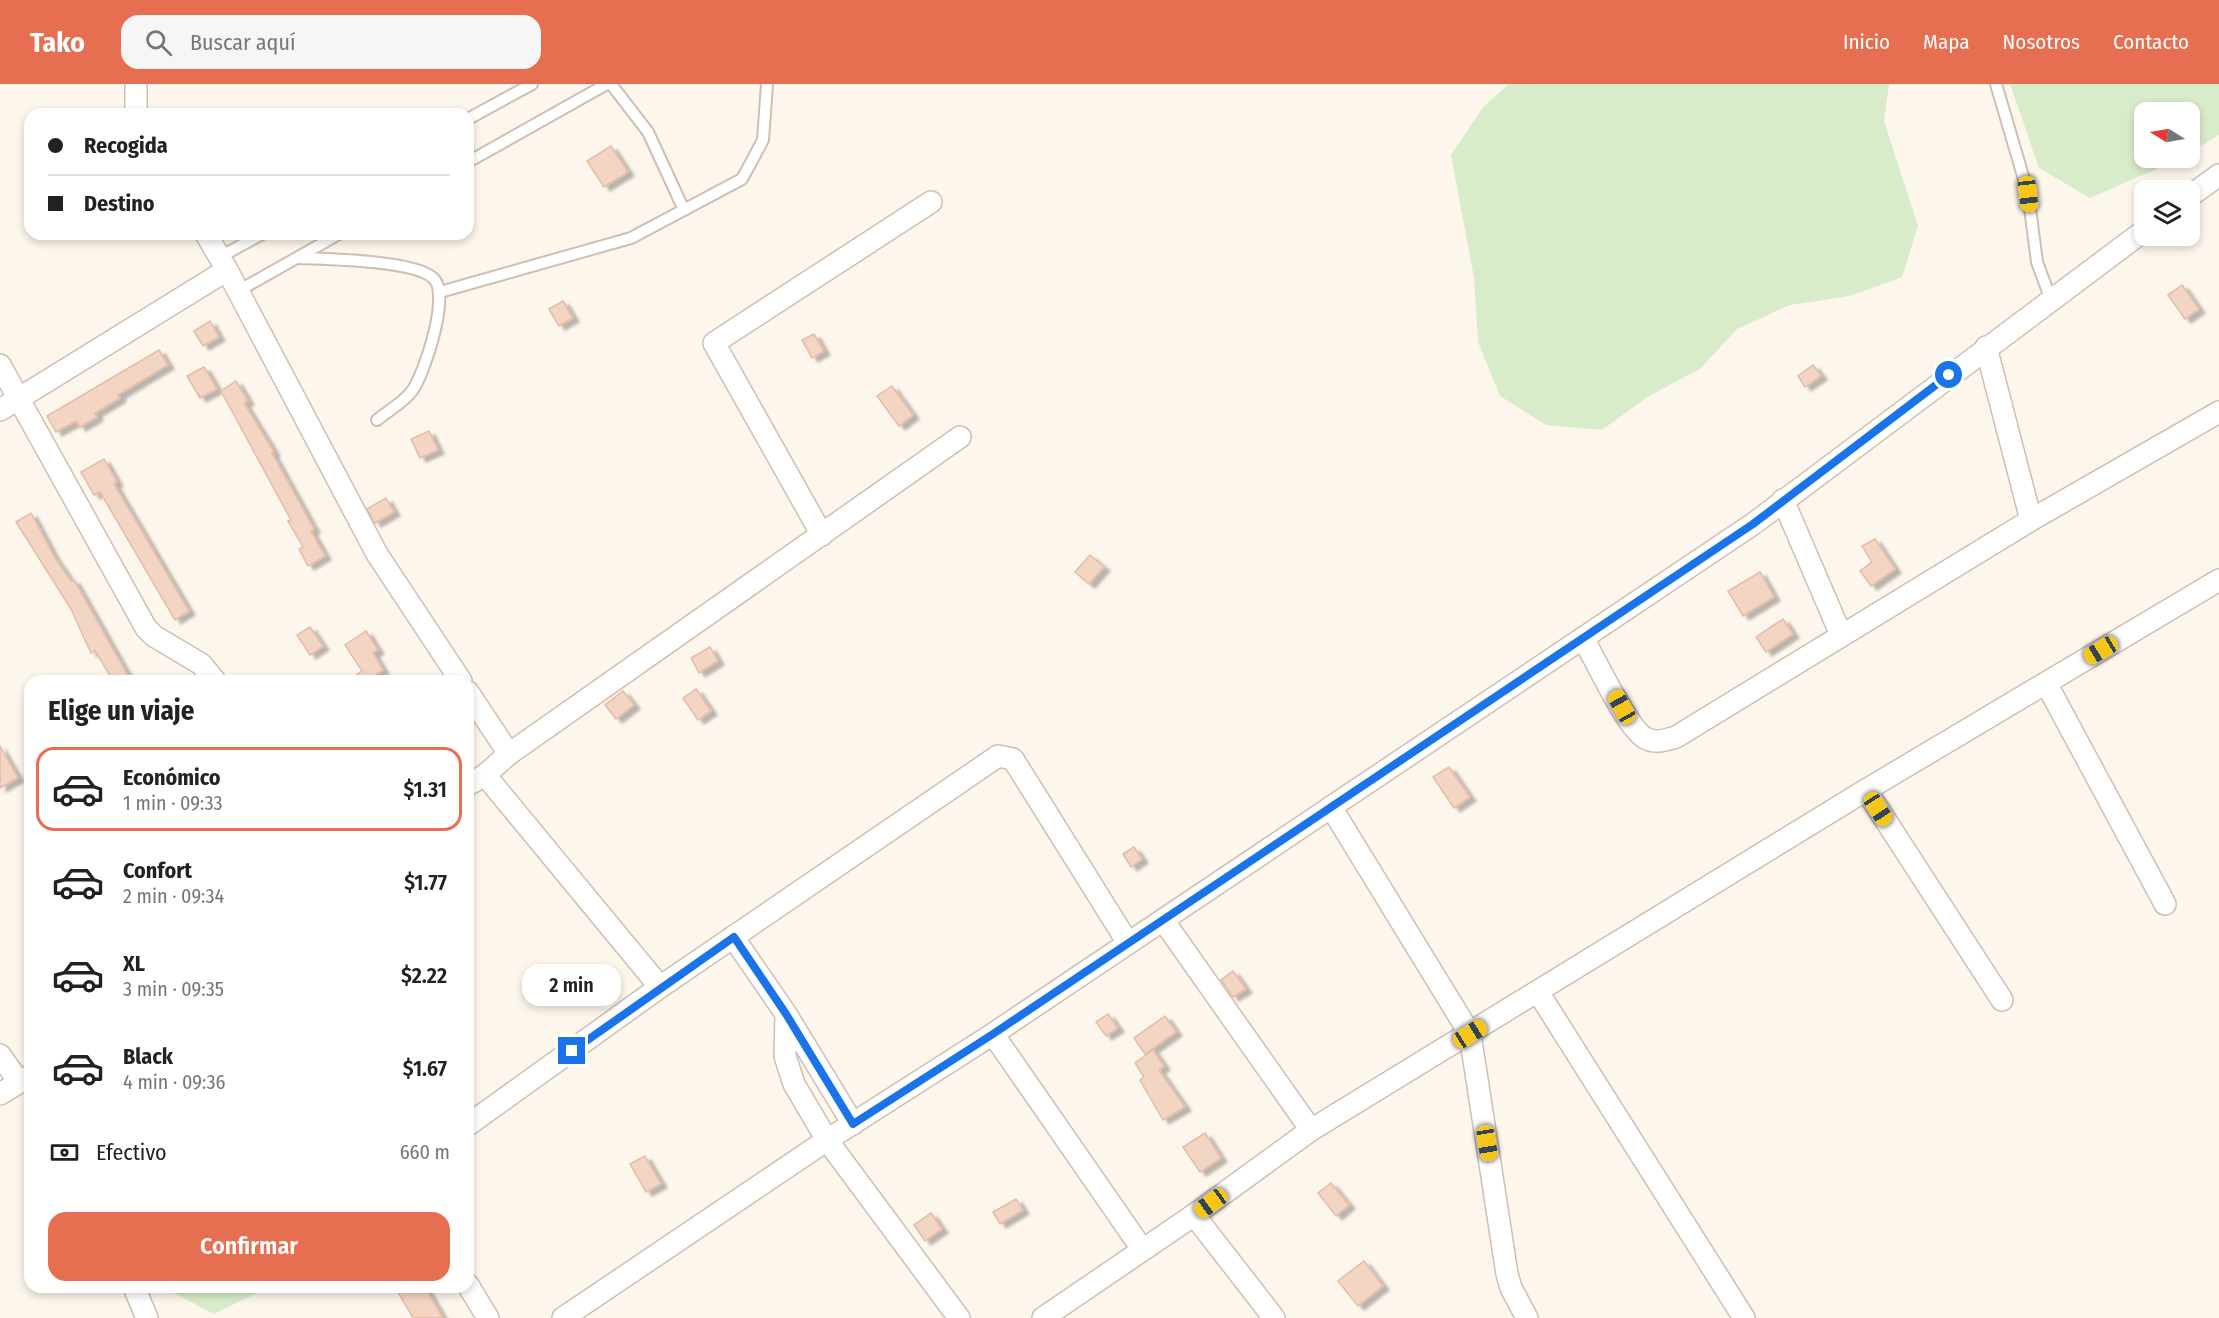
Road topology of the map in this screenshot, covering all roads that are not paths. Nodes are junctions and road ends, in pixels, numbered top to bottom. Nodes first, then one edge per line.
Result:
1 (136, 84) edge
2 (532, 84) edge
3 (609, 84) edge
4 (767, 84) edge
5 (1996, 84) edge
6 (136, 108) edge
7 (474, 116) edge
8 (474, 159) edge
9 (2219, 175) edge
10 (2200, 189) edge
11 (931, 202) dead end
12 (684, 210) junction
13 (2134, 238) edge
14 (210, 240) edge
15 (254, 240) edge
16 (328, 240) edge
17 (297, 258) junction
18 (223, 263) junction
19 (238, 291) junction
20 (440, 292) junction
21 (2051, 300) junction
22 (1986, 347) junction
23 (0, 365) edge
24 (9, 405) edge
25 (2219, 412) edge
26 (377, 420) dead end
27 (960, 437) dead end
28 (1783, 500) junction
29 (2031, 520) junction
30 (822, 535) junction
31 (2219, 580) edge
32 (1841, 635) junction
33 (1583, 638) junction
34 (210, 675) edge
35 (457, 675) edge
36 (2046, 683) junction
37 (474, 701) edge
38 (509, 754) junction
39 (476, 780) edge
40 (1866, 790) junction
41 (1331, 807) junction
42 (2165, 904) dead end
43 (1163, 920) junction
44 (734, 937) junction
45 (1128, 943) junction
46 (660, 987) junction
47 (1538, 992) junction
48 (2002, 1000) dead end
49 (786, 1014) junction
50 (993, 1034) junction
51 (1470, 1034) junction
52 (0, 1055) edge
53 (24, 1079) edge
54 (0, 1094) edge
55 (474, 1121) edge
56 (853, 1124) junction
57 (1311, 1130) junction
58 (828, 1140) junction
59 (1194, 1215) junction
60 (1142, 1249) junction
61 (137, 1293) edge
62 (473, 1293) edge
63 (147, 1318) edge
64 (488, 1318) edge
65 (563, 1318) edge
66 (958, 1318) edge
67 (1043, 1318) edge
68 (1274, 1318) edge
69 (1527, 1318) edge
70 (1744, 1318) edge

1 - 6 street
2 - 7 lane
3 - 8 lane
3 - 12 lane
4 - 12 lane
5 - 21 lane
9 - 10 street
11 - 30 street
12 - 20 lane
13 - 21 street
14 - 18 street
15 - 18 lane
16 - 17 lane
17 - 19 lane
17 - 20 lane
18 - 19 street
18 - 24 street
19 - 35 street
20 - 26 lane
21 - 22 street
22 - 28 street
22 - 29 street
23 - 24 street
24 - 34 street
25 - 29 street
27 - 30 street
28 - 32 street
28 - 33 street
29 - 32 street
30 - 38 street
31 - 36 street
32 - 33 street
33 - 41 street
36 - 40 street
36 - 42 street
37 - 38 street
38 - 39 street
39 - 46 street
40 - 47 street
40 - 48 street
41 - 43 street
41 - 51 street
43 - 45 street
43 - 57 street
44 - 45 street
44 - 46 street
44 - 49 street
45 - 50 street
46 - 55 street
47 - 51 street
47 - 70 street
49 - 56 street
49 - 58 street
50 - 56 street
50 - 60 street
51 - 57 street
51 - 69 street
52 - 53 street
53 - 54 street
56 - 58 street
57 - 59 street
58 - 65 street
58 - 66 street
59 - 60 street
59 - 68 street
60 - 67 street
61 - 63 street
62 - 64 street

